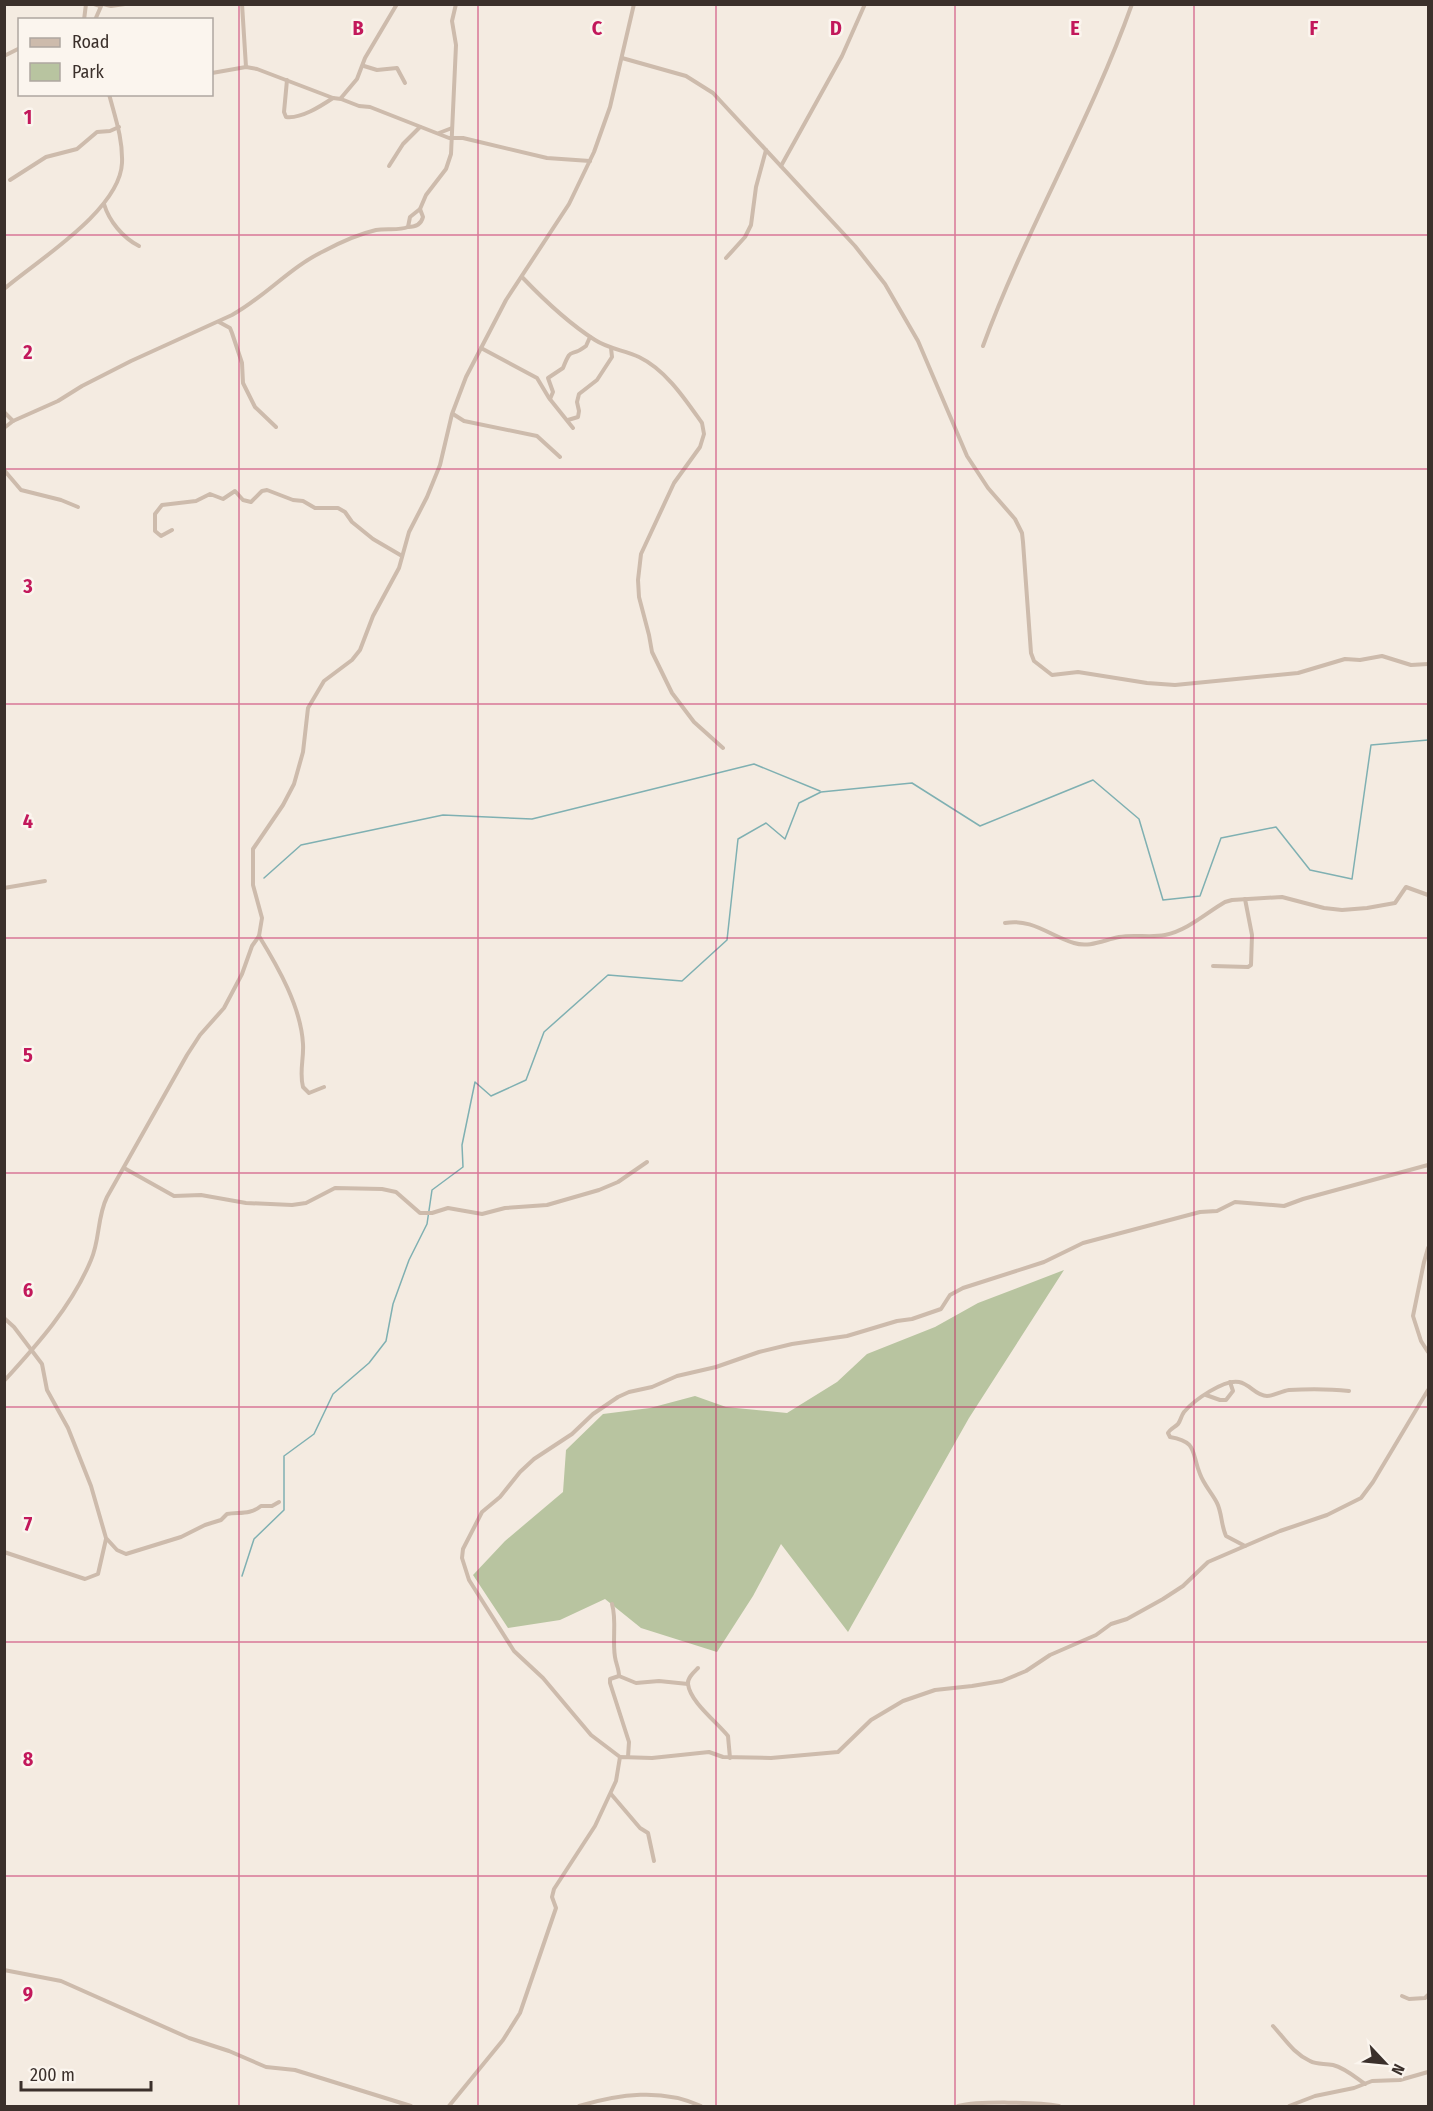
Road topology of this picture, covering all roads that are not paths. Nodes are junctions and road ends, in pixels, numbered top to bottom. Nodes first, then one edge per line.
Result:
1 (94, 4) edge
2 (125, 4) edge
3 (242, 4) edge
4 (397, 4) edge
5 (456, 4) edge
6 (634, 4) edge
7 (865, 4) edge
8 (1132, 4) edge
9 (102, 5) edge
10 (18, 49) edge
11 (4, 56) edge
12 (622, 58) junction
13 (364, 66) junction
14 (246, 67) junction
15 (213, 73) edge
16 (286, 80) junction
17 (405, 83) dead end
18 (110, 96) edge
19 (333, 98) junction
20 (341, 99) junction
21 (119, 127) junction
22 (420, 127) junction
23 (452, 128) junction
24 (438, 134) junction
25 (453, 139) junction
26 (766, 150) junction
27 (590, 161) junction
28 (389, 166) dead end
29 (781, 166) junction
30 (10, 180) dead end
31 (104, 204) junction
32 (420, 209) junction
33 (408, 227) junction
34 (138, 246) dead end
35 (726, 258) dead end
36 (522, 277) junction
37 (4, 279) edge
38 (6, 287) edge
39 (219, 322) junction
40 (590, 337) junction
41 (983, 346) dead end
42 (481, 348) junction
43 (611, 348) junction
44 (550, 399) junction
45 (4, 411) edge
46 (452, 414) junction
47 (568, 420) junction
48 (13, 421) junction
49 (276, 427) dead end
50 (4, 428) edge
51 (573, 428) dead end
52 (560, 457) dead end
53 (4, 470) edge
54 (78, 507) dead end
55 (172, 530) dead end
56 (402, 556) junction
57 (1428, 664) edge
58 (723, 748) dead end
59 (45, 882) dead end
60 (4, 888) edge
61 (1428, 895) edge
62 (1245, 898) junction
63 (1005, 923) dead end
64 (259, 936) junction
65 (1213, 966) dead end
66 (324, 1087) dead end
67 (647, 1162) dead end
68 (1428, 1165) edge
69 (124, 1168) junction
70 (1428, 1248) edge
71 (4, 1318) edge
72 (32, 1350) junction
73 (1428, 1352) edge
74 (4, 1381) edge
75 (1230, 1381) junction
76 (1428, 1390) edge
77 (1349, 1391) dead end
78 (1206, 1395) junction
79 (279, 1502) dead end
80 (106, 1538) junction
81 (1246, 1546) junction
82 (4, 1552) edge
83 (612, 1604) dead end
84 (698, 1668) dead end
85 (619, 1676) junction
86 (688, 1684) junction
87 (620, 1757) junction
88 (628, 1757) junction
89 (730, 1758) junction
90 (611, 1794) junction
91 (654, 1861) dead end
92 (4, 1970) edge
93 (1428, 1995) edge
94 (1402, 1996) dead end
95 (1273, 2026) dead end
96 (1428, 2072) edge
97 (1365, 2084) junction
98 (411, 2106) edge
99 (449, 2106) edge
100 (579, 2106) edge
101 (701, 2106) edge
102 (958, 2106) edge
103 (1059, 2106) edge
104 (1289, 2106) edge

1 - 9 street
2 - 9 street
3 - 14 street
4 - 13 street
5 - 23 street
6 - 12 street
7 - 29 street
8 - 41 street
10 - 11 street
12 - 26 street
12 - 27 street
13 - 17 street
13 - 20 street
14 - 15 street
14 - 16 street
16 - 19 street
16 - 19 street
18 - 21 street
19 - 20 street
20 - 22 street
21 - 30 street
21 - 31 street
22 - 24 street
22 - 28 street
23 - 24 street
23 - 25 street
24 - 25 street
25 - 27 street
25 - 32 street
26 - 29 street
26 - 35 street
27 - 36 street
29 - 57 street
31 - 34 street
31 - 38 street
32 - 33 street
32 - 33 street
33 - 39 street
36 - 40 street
36 - 42 street
37 - 38 street
39 - 48 street
39 - 49 street
40 - 43 street
40 - 44 street
42 - 44 street
42 - 46 street
43 - 47 street
43 - 58 street
44 - 47 street
45 - 48 street
46 - 52 street
46 - 56 street
47 - 51 street
48 - 50 street
53 - 54 street
55 - 56 street
56 - 64 street
59 - 60 street
61 - 62 street
62 - 63 street
62 - 65 street
64 - 66 street
64 - 69 street
67 - 69 street
68 - 87 street
69 - 72 street
70 - 73 street
71 - 72 street
72 - 74 street
72 - 80 street
75 - 77 street
75 - 78 street
75 - 78 street
76 - 81 street
78 - 81 street
79 - 80 street
80 - 82 street
81 - 89 street
83 - 85 street
84 - 86 street
85 - 86 street
85 - 88 street
86 - 89 street
87 - 88 street
87 - 90 street
88 - 89 street
90 - 91 street
90 - 99 street
92 - 98 street
93 - 94 street
95 - 97 street
96 - 97 street
97 - 104 street
100 - 101 street
102 - 103 street

